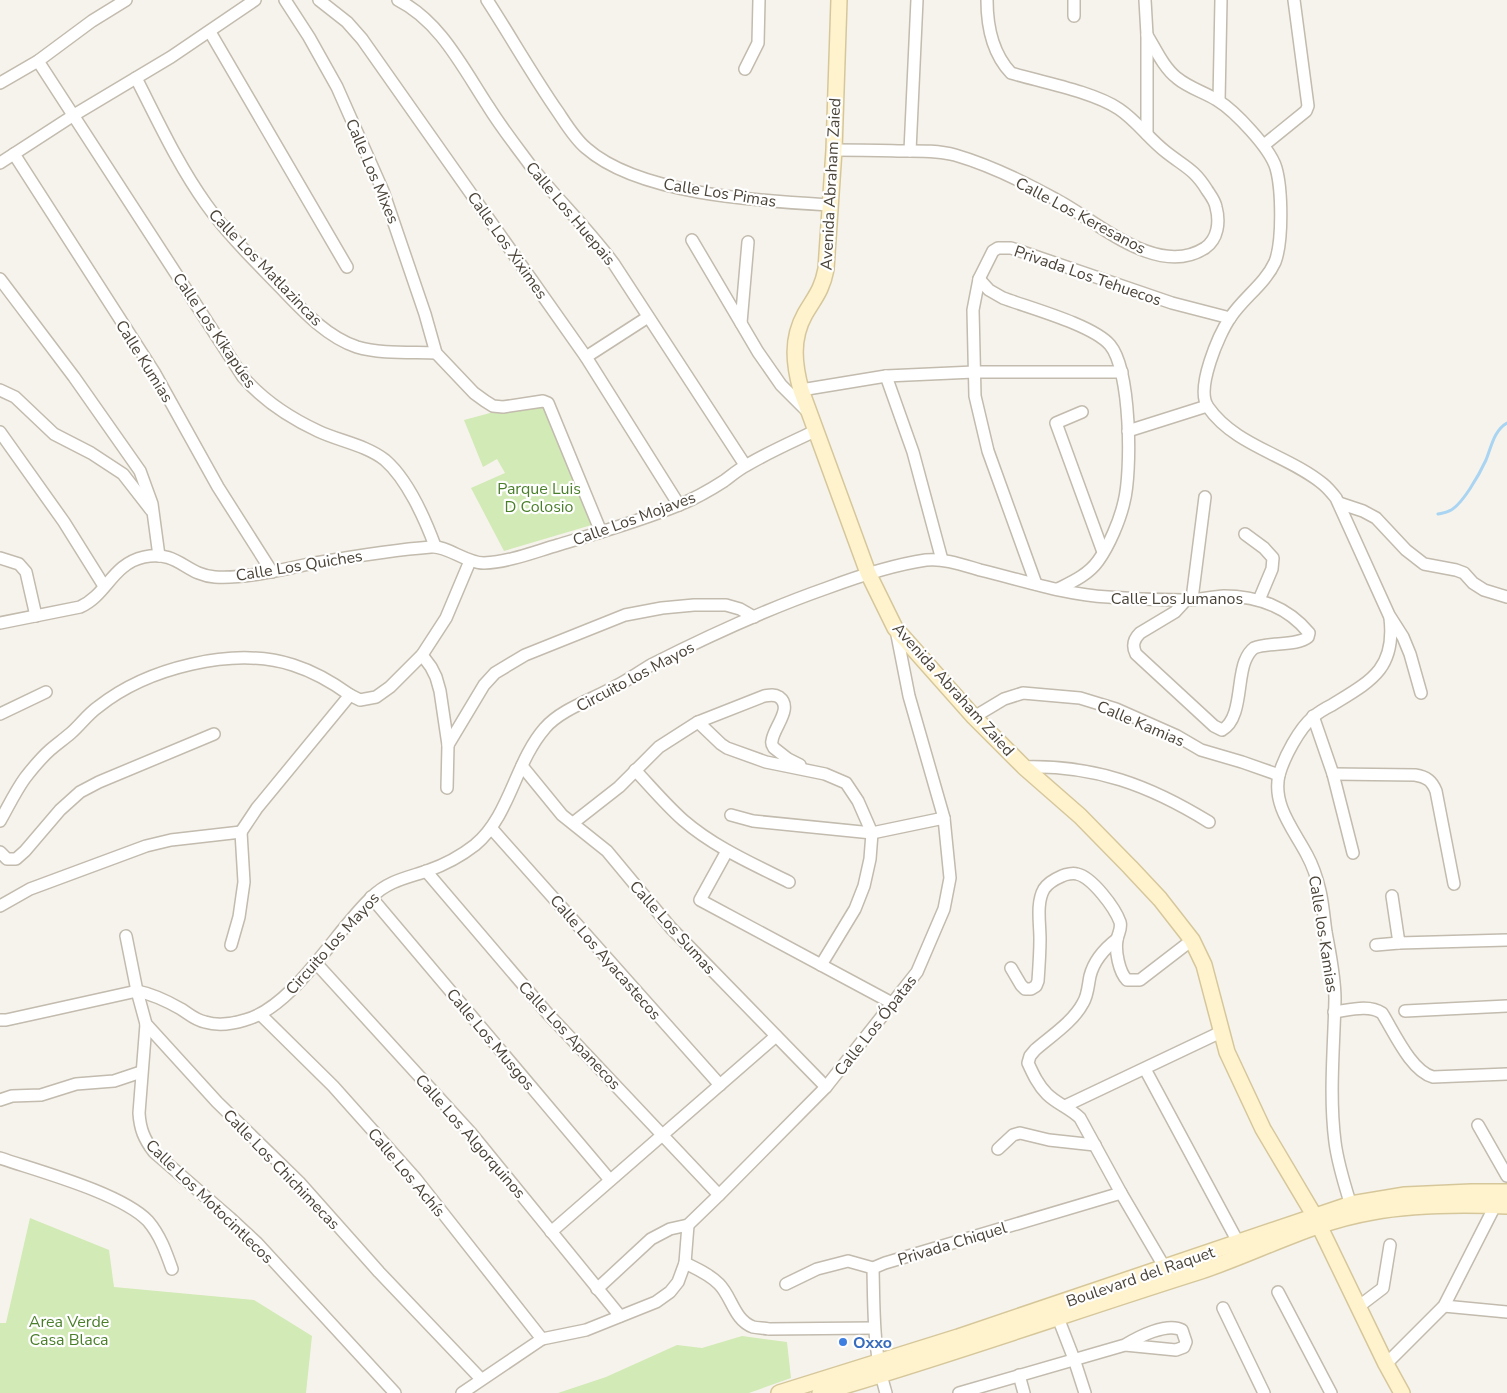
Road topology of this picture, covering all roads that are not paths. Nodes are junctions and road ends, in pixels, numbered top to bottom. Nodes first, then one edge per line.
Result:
1 (126, 0) edge
2 (255, 0) edge
3 (286, 0) edge
4 (318, 0) edge
5 (398, 0) edge
6 (487, 0) edge
7 (759, 0) edge
8 (839, 0) edge
9 (917, 0) edge
10 (988, 0) edge
11 (1074, 0) edge
12 (1145, 0) edge
13 (1221, 0) edge
14 (1294, 0) edge
15 (1074, 16) dead end
16 (210, 32) junction
17 (1147, 35) junction
18 (38, 61) junction
19 (744, 69) dead end
20 (136, 78) junction
21 (0, 83) edge
22 (1219, 101) junction
23 (74, 115) junction
24 (1147, 134) junction
25 (1264, 145) junction
26 (834, 150) junction
27 (910, 151) junction
28 (14, 154) junction
29 (0, 163) edge
30 (830, 205) junction
31 (692, 240) dead end
32 (748, 242) dead end
33 (347, 267) dead end
34 (0, 279) edge
35 (979, 279) junction
36 (648, 317) junction
37 (1230, 318) junction
38 (741, 323) junction
39 (436, 353) junction
40 (586, 357) junction
41 (974, 372) junction
42 (1122, 372) junction
43 (886, 376) junction
44 (0, 390) edge
45 (800, 390) junction
46 (1207, 406) junction
47 (1082, 412) dead end
48 (809, 413) junction
49 (815, 431) junction
50 (1128, 431) junction
51 (0, 432) edge
52 (746, 465) junction
53 (1205, 497) dead end
54 (1339, 504) junction
55 (679, 505) junction
56 (154, 514) junction
57 (601, 532) junction
58 (1245, 534) dead end
59 (435, 546) junction
60 (1103, 552) junction
61 (159, 556) junction
62 (0, 558) edge
63 (942, 560) junction
64 (470, 561) junction
65 (272, 572) junction
66 (868, 573) junction
67 (1036, 584) junction
68 (104, 586) junction
69 (1058, 590) junction
70 (1507, 597) edge
71 (1189, 600) junction
72 (1259, 600) junction
73 (1389, 615) junction
74 (36, 616) junction
75 (754, 617) junction
76 (0, 623) edge
77 (895, 628) junction
78 (422, 655) junction
79 (46, 692) dead end
80 (1421, 693) dead end
81 (350, 695) junction
82 (0, 714) edge
83 (1313, 716) junction
84 (974, 717) junction
85 (698, 722) junction
86 (214, 734) dead end
87 (448, 745) junction
88 (522, 766) junction
89 (1024, 767) junction
90 (635, 770) junction
91 (815, 772) junction
92 (1333, 774) junction
93 (1280, 775) junction
94 (447, 788) dead end
95 (731, 816) dead end
96 (944, 818) junction
97 (0, 821) edge
98 (1210, 822) dead end
99 (573, 823) junction
100 (492, 829) junction
101 (241, 832) junction
102 (872, 833) junction
103 (727, 851) junction
104 (0, 852) edge
105 (1353, 853) dead end
106 (426, 871) junction
107 (789, 882) dead end
108 (1454, 884) dead end
109 (1392, 896) dead end
110 (371, 897) junction
111 (0, 906) edge
112 (126, 936) dead end
113 (1117, 939) junction
114 (1192, 940) junction
115 (1507, 940) edge
116 (1399, 942) junction
117 (231, 945) dead end
118 (1376, 945) dead end
119 (315, 962) junction
120 (821, 965) junction
121 (1010, 968) dead end
122 (137, 991) junction
123 (892, 1003) junction
124 (1507, 1006) edge
125 (1405, 1011) dead end
126 (1334, 1012) junction
127 (261, 1015) junction
128 (0, 1020) edge
129 (146, 1024) junction
130 (1221, 1032) junction
131 (776, 1036) junction
132 (1145, 1069) junction
133 (141, 1072) junction
134 (1507, 1074) edge
135 (720, 1085) junction
136 (826, 1087) junction
137 (0, 1100) edge
138 (1065, 1106) junction
139 (1478, 1124) dead end
140 (663, 1134) junction
141 (1095, 1146) junction
142 (998, 1149) dead end
143 (0, 1158) edge
144 (1507, 1176) edge
145 (610, 1180) junction
146 (1121, 1193) junction
147 (719, 1195) junction
148 (1502, 1199) edge
149 (1352, 1210) junction
150 (1316, 1221) junction
151 (688, 1225) junction
152 (551, 1232) junction
153 (1238, 1242) junction
154 (1390, 1245) dead end
155 (685, 1263) junction
156 (873, 1268) junction
157 (1165, 1268) junction
158 (172, 1269) dead end
159 (786, 1284) dead end
160 (597, 1289) junction
161 (1278, 1292) dead end
162 (1444, 1306) junction
163 (1358, 1307) junction
164 (1223, 1308) dead end
165 (1055, 1311) junction
166 (1507, 1312) edge
167 (620, 1316) junction
168 (874, 1328) junction
169 (542, 1339) junction
170 (1125, 1345) dead end
171 (1074, 1359) junction
172 (1386, 1364) junction
173 (879, 1368) junction
174 (1019, 1375) junction
175 (481, 1379) junction
176 (815, 1390) edge
177 (395, 1393) edge
178 (462, 1393) edge
179 (779, 1393) edge
180 (886, 1393) edge
181 (959, 1393) edge
182 (1024, 1393) edge
183 (1084, 1393) edge
184 (1264, 1393) edge
185 (1331, 1393) edge
186 (1402, 1393) edge

1 - 18 street
2 - 16 street
3 - 39 street, Calle Los Mixes
4 - 40 street, Calle Los Xiximes
5 - 36 street, Calle Los Huepais
6 - 30 street, Calle Los Pimas
7 - 19 street
8 - 26 street, Avenida Abraham Zaied
9 - 27 street
10 - 24 street, Calle Los Keresanos
11 - 15 street
12 - 17 street
13 - 22 street
14 - 25 street
16 - 20 street
16 - 33 street
17 - 22 street
17 - 24 street
18 - 21 street
18 - 23 street, Calle Los Kikapúes
20 - 23 street
20 - 39 street, Calle Los Matlazincas
22 - 25 street
23 - 28 street
23 - 59 street, Calle Los Kikapúes
24 - 27 street, Calle Los Keresanos
25 - 37 street
26 - 27 street, Calle Los Keresanos
26 - 30 street, Avenida Abraham Zaied
28 - 29 street
28 - 65 street, Calle Kumias
30 - 45 street, Avenida Abraham Zaied
31 - 38 street
32 - 38 street
34 - 56 street
35 - 37 street, Privada Los Tehuecos
35 - 41 street, Privada Los Tehuecos
35 - 42 street
36 - 40 street
36 - 52 street, Calle Los Huepais
37 - 46 street
38 - 48 street
39 - 57 street
40 - 55 street, Calle Los Xiximes
41 - 42 street
41 - 43 street
41 - 67 street, Privada Los Tehuecos
42 - 50 street
43 - 45 street
43 - 63 street
44 - 56 street
45 - 48 street, Avenida Abraham Zaied
46 - 50 street
46 - 54 street
47 - 60 street
48 - 49 street, Avenida Abraham Zaied
49 - 52 street, Calle Los Mojaves
49 - 66 street, Avenida Abraham Zaied
50 - 60 street
51 - 68 street
52 - 55 street, Calle Los Mojaves
53 - 71 street
54 - 70 street
54 - 73 street
55 - 57 street, Calle Los Mojaves
56 - 61 street
57 - 64 street, Calle Los Mojaves
58 - 72 street, Calle Los Jumanos
59 - 64 street, Calle Los Quiches
59 - 65 street, Calle Los Quiches
60 - 69 street
61 - 65 street, Calle Los Quiches
61 - 68 street, Calle Los Quiches
62 - 74 street
63 - 66 street, Calle Los Jumanos
63 - 67 street, Calle Los Jumanos
64 - 78 street
66 - 75 street, Circuito los Mayos
66 - 77 street, Avenida Abraham Zaied
67 - 69 street, Calle Los Jumanos
68 - 74 street, Calle Los Quiches
69 - 71 street, Calle Los Jumanos
71 - 72 street, Calle Los Jumanos
71 - 72 street
73 - 80 street
73 - 83 street, Calle los Kamias
74 - 76 street, Calle Los Quiches
75 - 87 street
75 - 88 street, Circuito los Mayos
77 - 84 street, Avenida Abraham Zaied
77 - 96 street, Calle Los Ópatas
78 - 81 street
78 - 87 street
79 - 82 street
81 - 97 street
81 - 101 street
83 - 92 street
83 - 93 street, Calle los Kamias
84 - 89 street, Avenida Abraham Zaied
84 - 93 street, Calle Kamias
85 - 90 street
85 - 91 street
85 - 91 street
86 - 104 street
87 - 94 street
88 - 99 street, Calle Los Sumas
88 - 100 street, Circuito los Mayos
89 - 98 street
89 - 114 street, Avenida Abraham Zaied
90 - 99 street
90 - 103 street
91 - 102 street
92 - 105 street
92 - 108 street
93 - 126 street, Calle los Kamias
95 - 102 street
96 - 102 street
96 - 123 street, Calle Los Ópatas
99 - 131 street, Calle Los Sumas
100 - 106 street, Circuito los Mayos
100 - 135 street, Calle Los Ayacastecos
101 - 111 street
101 - 117 street
102 - 120 street
103 - 107 street
103 - 120 street
106 - 110 street, Circuito los Mayos
106 - 140 street, Calle Los Apanecos
109 - 116 street
110 - 119 street, Circuito los Mayos
110 - 145 street, Calle Los Musgos
112 - 122 street, Calle Los Chichimecas
113 - 114 street
113 - 121 street
113 - 138 street
114 - 130 street, Avenida Abraham Zaied
115 - 116 street
116 - 118 street
119 - 127 street, Circuito los Mayos
119 - 152 street, Calle Los Algorquinos
120 - 123 street
122 - 127 street, Circuito los Mayos
122 - 128 street, Circuito los Mayos
122 - 129 street, Calle Los Chichimecas
123 - 136 street, Calle Los Ópatas
124 - 125 street
126 - 134 street
126 - 149 street, Calle los Kamias
127 - 169 street, Calle Los Achís
129 - 133 street, Calle Los Motocintlecos
129 - 175 street, Calle Los Chichimecas
130 - 132 street
130 - 150 street, Avenida Abraham Zaied
131 - 135 street
131 - 136 street, Calle Los Sumas
132 - 138 street
132 - 153 street
133 - 137 street
133 - 177 street, Calle Los Motocintlecos
135 - 140 street
136 - 147 street, Calle Los Ópatas
138 - 141 street
139 - 144 street
140 - 145 street
140 - 147 street, Calle Los Apanecos
141 - 142 street
141 - 146 street
143 - 158 street
145 - 152 street
146 - 156 street, Privada Chiquel
146 - 157 street
147 - 151 street, Calle Los Ópatas
148 - 149 street, Boulevard del Raquet
148 - 162 street
149 - 150 street, Boulevard del Raquet
150 - 153 street, Boulevard del Raquet
150 - 163 street, Avenida Abraham Zaied
150 - 165 street, Boulevard del Raquet
151 - 155 street
151 - 160 street, Calle Los Ópatas
152 - 160 street, Calle Los Algorquinos
153 - 157 street, Boulevard del Raquet
154 - 163 street
155 - 167 street
155 - 168 street
156 - 159 street
156 - 168 street
157 - 165 street, Boulevard del Raquet
160 - 167 street, Calle Los Algorquinos
161 - 185 street
162 - 166 street
162 - 172 street
163 - 172 street, Avenida Abraham Zaied
164 - 184 street
165 - 171 street
165 - 173 street, Boulevard del Raquet
167 - 169 street
168 - 173 street
169 - 175 street
170 - 171 street
171 - 174 street
171 - 183 street
172 - 186 street, Avenida Abraham Zaied
173 - 176 street, Boulevard del Raquet
173 - 180 street
174 - 181 street
174 - 182 street
175 - 178 street
176 - 179 street, Boulevard del Raquet

